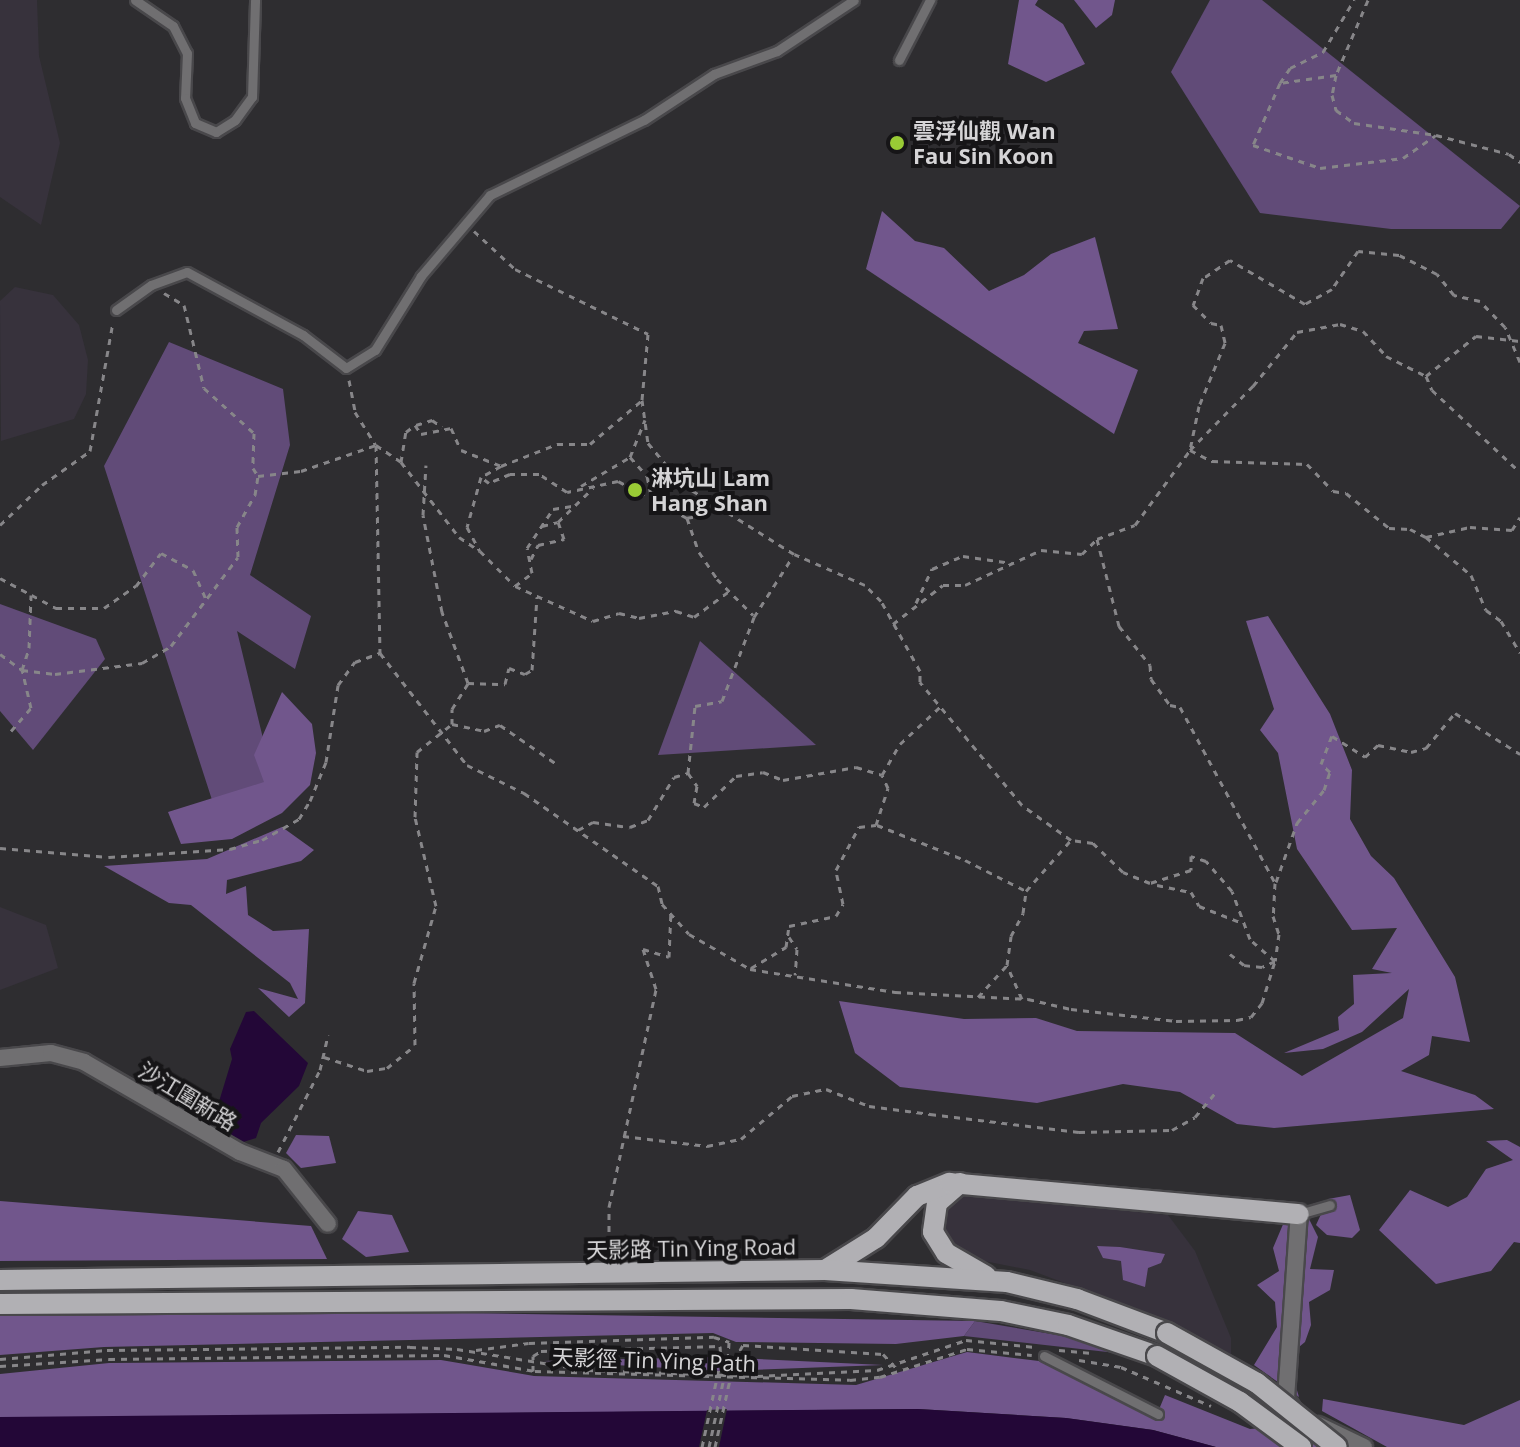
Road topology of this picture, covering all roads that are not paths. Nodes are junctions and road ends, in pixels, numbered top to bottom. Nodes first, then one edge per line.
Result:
1 (135, 0) edge
2 (255, 0) edge
3 (854, 0) edge
4 (930, 0) edge
5 (899, 60) dead end
6 (116, 310) road end
7 (0, 1058) edge
8 (960, 1183) junction
9 (1330, 1205) dead end
10 (1299, 1214) junction
11 (328, 1224) dead end
12 (825, 1270) junction
13 (991, 1279) junction
14 (0, 1280) edge
15 (0, 1304) edge
16 (1044, 1356) road end
17 (1158, 1414) dead end
18 (1301, 1447) edge
19 (1337, 1447) edge
20 (1364, 1447) edge

1 - 2 lane
3 - 6 lane
4 - 5 lane
7 - 11 street, 沙江圍新路
8 - 10 main road
8 - 12 main road
8 - 13 main road
9 - 10 lane
10 - 20 street
12 - 13 main road, 天影路 Tin Ying Road
12 - 14 main road, 天影路 Tin Ying Road
13 - 19 main road, 天影路 Tin Ying Road, bridge
15 - 18 main road, bridge
16 - 17 lane

